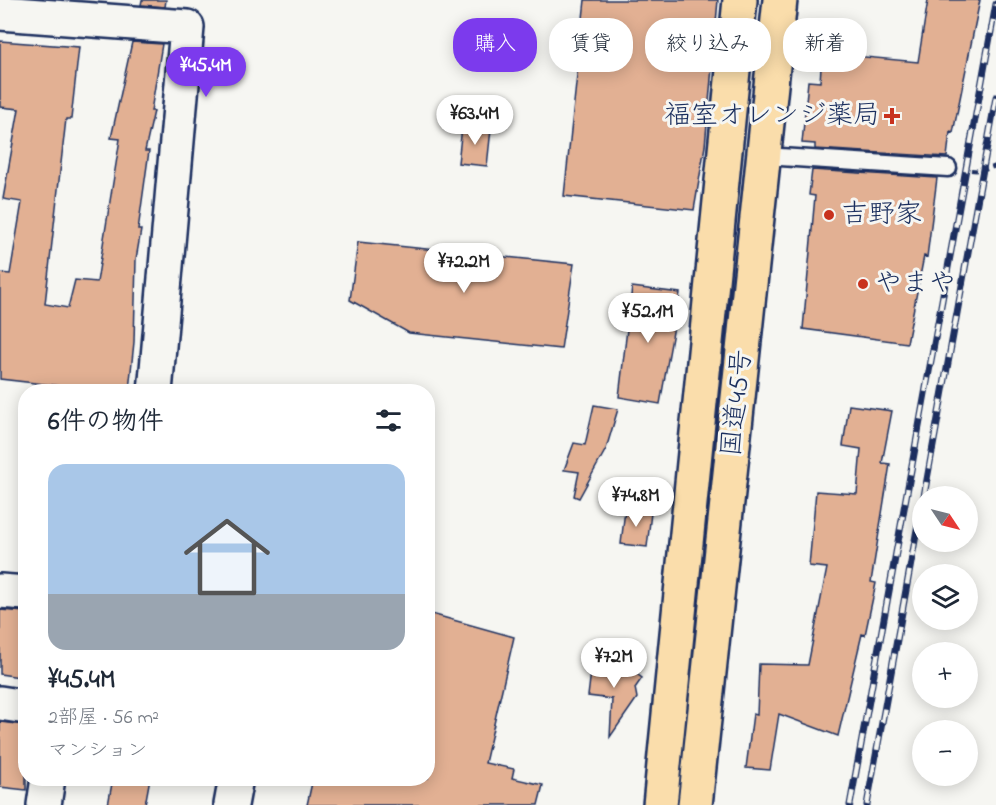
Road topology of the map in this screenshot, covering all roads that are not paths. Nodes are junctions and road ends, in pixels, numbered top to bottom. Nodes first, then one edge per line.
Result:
1 (740, 0) edge
2 (780, 0) edge
3 (0, 13) edge
4 (189, 13) edge
5 (765, 156) junction
6 (948, 168) dead end
7 (156, 384) edge
8 (0, 591) edge
9 (18, 592) edge
10 (0, 703) edge
11 (18, 706) edge
12 (47, 786) edge
13 (235, 786) edge
14 (44, 805) edge
15 (231, 805) edge
16 (660, 805) edge
17 (695, 805) edge

1 - 16 highway, 国道45号
2 - 5 highway, 国道45号
3 - 4 street
4 - 7 street
5 - 6 lane
5 - 17 highway, 国道45号
8 - 9 street
10 - 11 street
12 - 14 street
13 - 15 street

